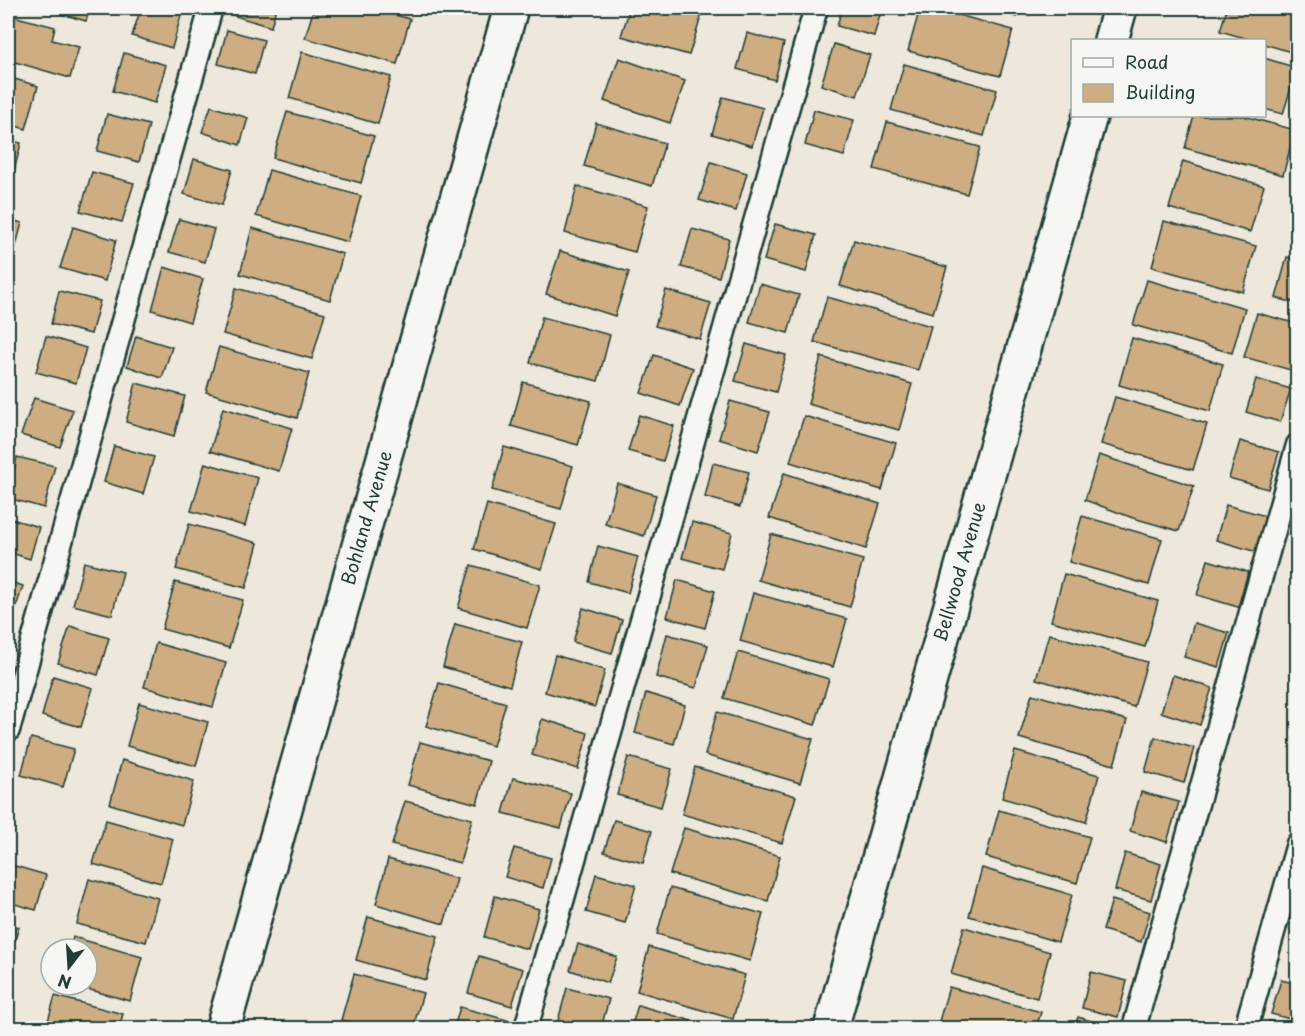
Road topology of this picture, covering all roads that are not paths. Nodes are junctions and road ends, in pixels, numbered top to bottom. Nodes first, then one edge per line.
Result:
1 (211, 8) edge
2 (511, 8) edge
3 (816, 8) edge
4 (1120, 8) edge
5 (1111, 39) edge
6 (1090, 117) edge
7 (1298, 445) edge
8 (8, 730) edge
9 (1298, 844) edge
10 (223, 1029) edge
11 (526, 1029) edge
12 (831, 1029) edge
13 (1134, 1029) edge
14 (1246, 1029) edge

1 - 8 lane
2 - 10 street, Bohland Avenue
3 - 11 lane
4 - 5 street
6 - 12 street, Bellwood Avenue
7 - 13 lane
9 - 14 lane

